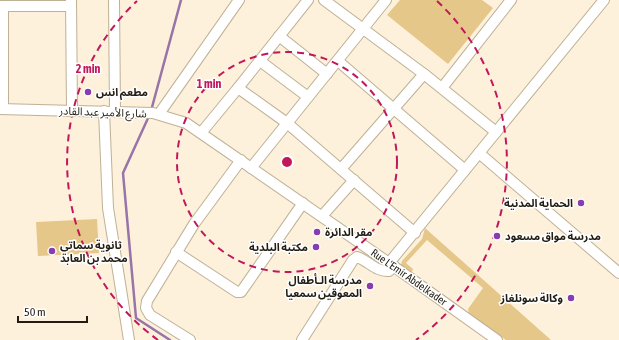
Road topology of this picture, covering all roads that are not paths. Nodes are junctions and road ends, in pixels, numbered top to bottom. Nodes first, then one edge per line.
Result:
1 (114, 0) edge
2 (239, 0) edge
3 (308, 0) edge
4 (324, 0) edge
5 (386, 0) edge
6 (511, 0) edge
7 (604, 0) edge
8 (71, 3) edge
9 (1, 6) edge
10 (363, 29) junction
11 (279, 36) junction
12 (260, 61) junction
13 (338, 61) junction
14 (327, 74) junction
15 (424, 74) junction
16 (238, 88) junction
17 (442, 88) junction
18 (308, 98) junction
19 (393, 108) junction
20 (1, 109) edge
21 (72, 110) junction
22 (104, 111) junction
23 (115, 111) junction
24 (152, 113) junction
25 (287, 123) junction
26 (496, 132) junction
27 (201, 133) junction
28 (479, 153) junction
29 (241, 160) junction
30 (251, 168) junction
31 (341, 169) junction
32 (465, 170) junction
33 (354, 180) junction
34 (303, 203) junction
35 (322, 216) junction
36 (415, 232) junction
37 (176, 252) junction
38 (392, 265) junction
39 (619, 272) edge
40 (130, 340) edge
41 (190, 340) edge
42 (302, 340) edge
43 (497, 340) edge

1 - 23 street
2 - 24 street
3 - 11 street
4 - 10 street
5 - 10 street
6 - 17 street
7 - 26 street
8 - 9 street
8 - 21 street
9 - 20 street
10 - 13 street
10 - 15 street
11 - 12 street
11 - 14 street
12 - 16 street
12 - 18 street
13 - 14 street
13 - 19 street
14 - 18 street
15 - 17 street
15 - 19 street
16 - 25 street
16 - 27 street
17 - 26 street
18 - 25 street
19 - 31 street
19 - 32 street
20 - 21 street, شارع الأمير عبد القادر
21 - 22 street, شارع الأمير عبد القادر
22 - 23 street, شارع الأمير عبد القادر
22 - 40 street
23 - 24 street, شارع الأمير عبد القادر
24 - 27 street, شارع الأمير عبد القادر
25 - 30 street
25 - 31 street
26 - 28 street
27 - 29 street, Rue L'Emir Abdelkader
28 - 32 street
28 - 39 street
29 - 30 street, Rue L'Emir Abdelkader
29 - 37 street
30 - 34 street, Rue L'Emir Abdelkader
31 - 33 street
32 - 36 street
33 - 35 street
33 - 36 street
34 - 35 street, Rue L'Emir Abdelkader
34 - 37 street
35 - 38 street, Rue L'Emir Abdelkader
36 - 38 street
37 - 41 street
38 - 42 street
38 - 43 street, Rue L'Emir Abdelkader

